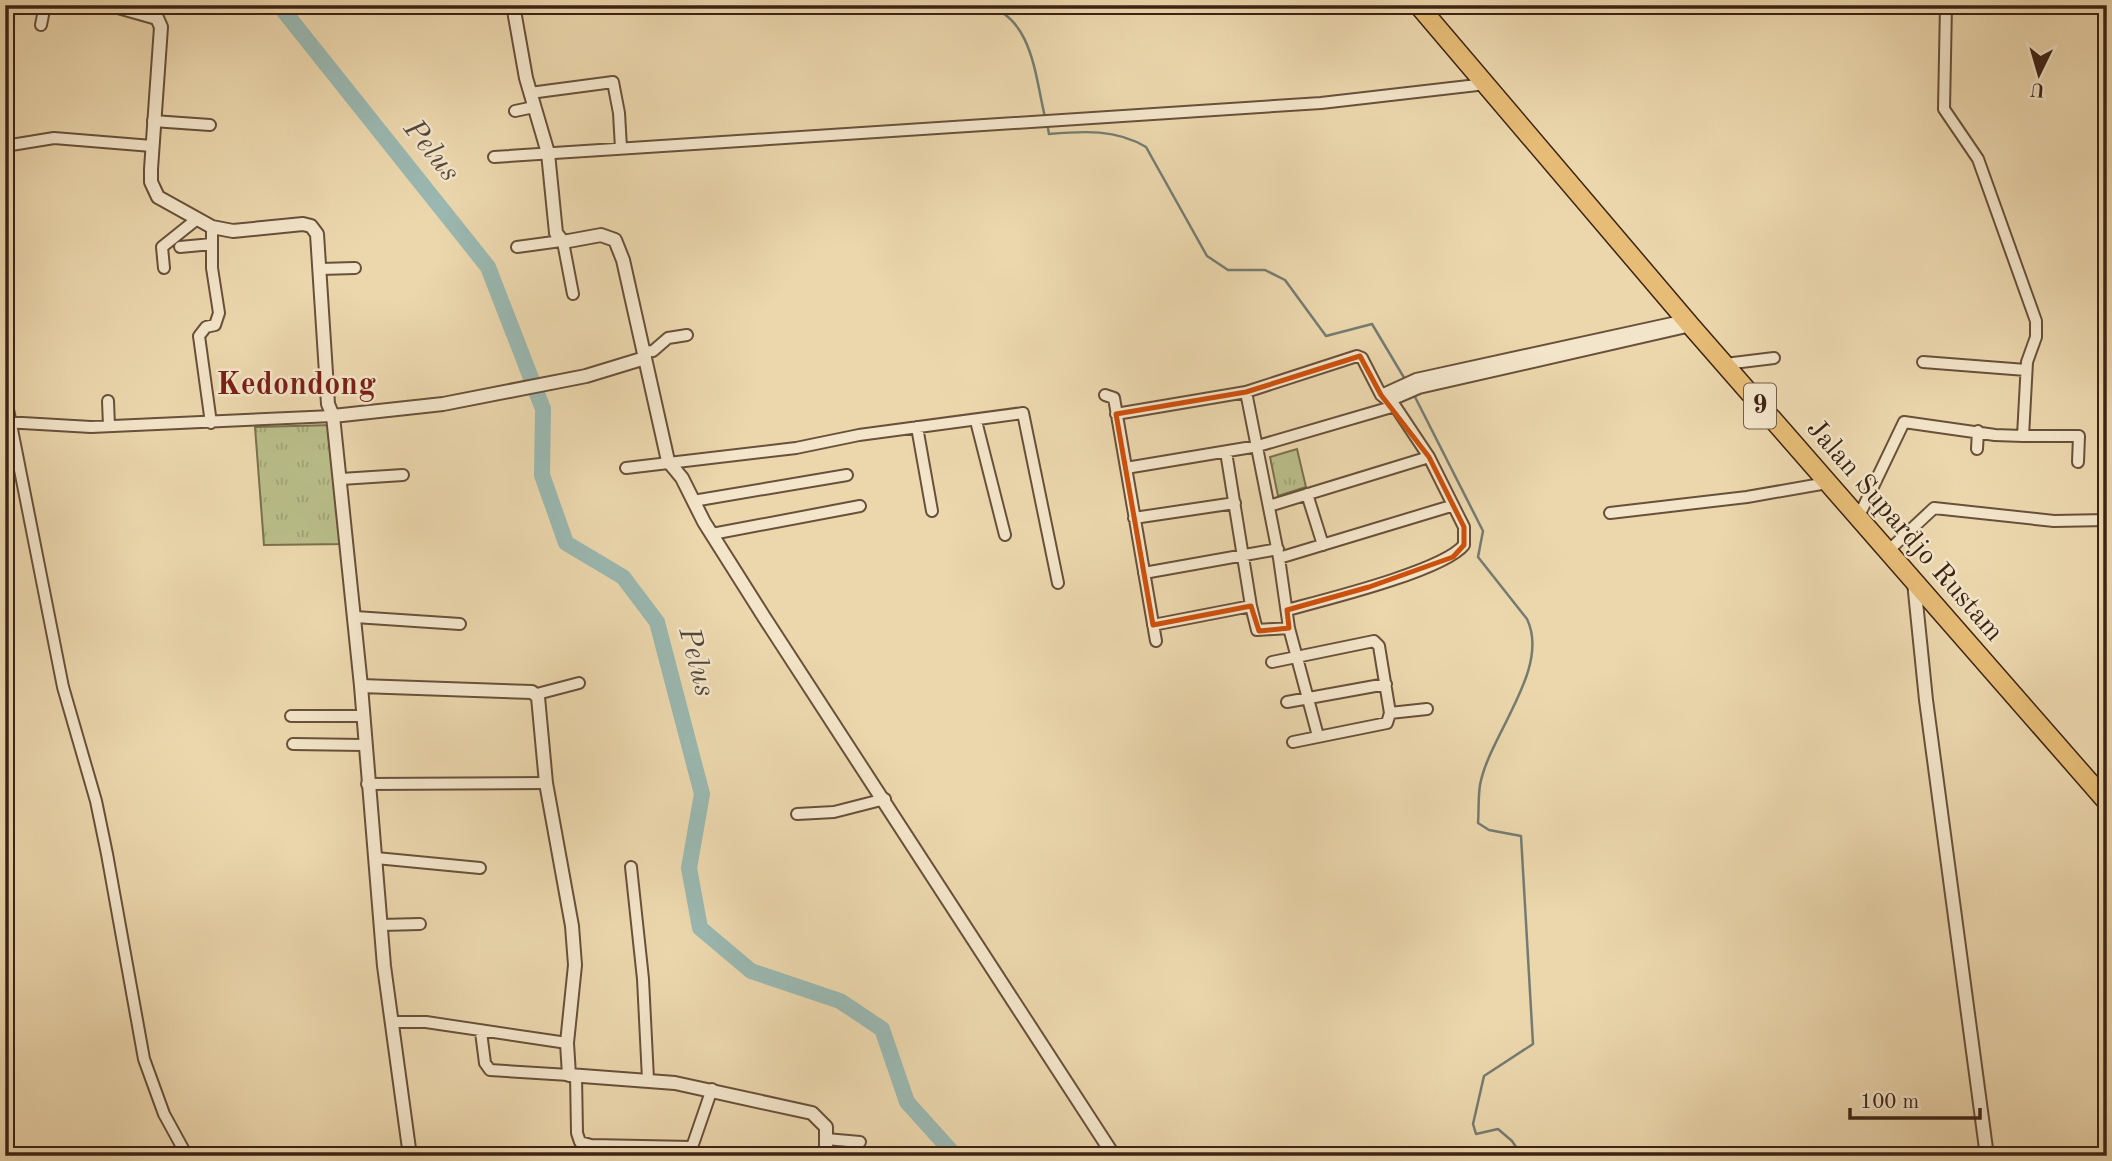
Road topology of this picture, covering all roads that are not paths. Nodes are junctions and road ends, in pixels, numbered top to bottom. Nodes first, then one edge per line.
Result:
1 (45, 5) edge
2 (111, 5) edge
3 (513, 5) edge
4 (1418, 5) edge
5 (1946, 5) edge
6 (41, 25) dead end
7 (1486, 85) junction
8 (530, 93) junction
9 (534, 107) junction
10 (515, 111) dead end
11 (153, 121) junction
12 (211, 125) dead end
13 (5, 146) edge
14 (152, 146) junction
15 (621, 148) junction
16 (548, 153) junction
17 (494, 157) dead end
18 (197, 219) junction
19 (212, 226) junction
20 (562, 241) junction
21 (212, 244) junction
22 (180, 247) dead end
23 (517, 247) dead end
24 (164, 268) dead end
25 (355, 268) dead end
26 (320, 269) junction
27 (573, 294) dead end
28 (1689, 323) junction
29 (687, 335) dead end
30 (644, 355) junction
31 (1774, 358) dead end
32 (1923, 362) dead end
33 (1724, 364) junction
34 (2026, 370) junction
35 (1246, 392) junction
36 (5, 394) edge
37 (1105, 395) dead end
38 (108, 401) dead end
39 (1388, 401) junction
40 (1116, 414) junction
41 (333, 416) junction
42 (976, 421) junction
43 (8, 423) edge
44 (211, 423) junction
45 (109, 426) junction
46 (917, 428) junction
47 (1978, 431) junction
48 (2023, 436) junction
49 (1258, 446) junction
50 (1977, 449) dead end
51 (1226, 452) junction
52 (1429, 457) junction
53 (668, 461) junction
54 (2078, 462) dead end
55 (626, 467) dead end
56 (1126, 468) junction
57 (402, 475) dead end
58 (847, 475) dead end
59 (341, 479) junction
60 (1827, 483) junction
61 (1307, 494) junction
62 (693, 501) junction
63 (1235, 503) junction
64 (860, 506) dead end
65 (1269, 506) junction
66 (1451, 506) junction
67 (932, 511) dead end
68 (1610, 513) dead end
69 (1134, 518) junction
70 (1858, 518) junction
71 (2107, 520) edge
72 (712, 534) junction
73 (1004, 535) dead end
74 (1323, 545) junction
75 (1888, 551) junction
76 (1279, 553) junction
77 (1244, 556) junction
78 (1144, 573) junction
79 (1914, 582) junction
80 (1058, 583) dead end
81 (1251, 606) junction
82 (1287, 611) junction
83 (355, 617) junction
84 (460, 624) dead end
85 (1153, 625) junction
86 (1289, 628) junction
87 (1156, 641) dead end
88 (1298, 655) junction
89 (1272, 662) dead end
90 (579, 683) dead end
91 (1386, 684) junction
92 (361, 686) junction
93 (537, 694) junction
94 (1310, 698) junction
95 (1287, 702) dead end
96 (1427, 709) dead end
97 (1390, 713) junction
98 (291, 716) dead end
99 (362, 716) junction
100 (1318, 736) junction
101 (1293, 742) dead end
102 (293, 744) dead end
103 (364, 745) junction
104 (547, 783) junction
105 (367, 784) junction
106 (885, 799) junction
107 (2107, 802) edge
108 (797, 814) dead end
109 (376, 858) junction
110 (631, 867) dead end
111 (480, 868) dead end
112 (420, 923) dead end
113 (381, 925) junction
114 (391, 1022) junction
115 (481, 1032) junction
116 (567, 1043) junction
117 (573, 1075) junction
118 (648, 1079) junction
119 (712, 1089) junction
120 (826, 1139) junction
121 (860, 1142) dead end
122 (187, 1156) edge
123 (410, 1156) edge
124 (826, 1156) edge
125 (1114, 1156) edge
126 (1987, 1156) edge

1 - 6 street
2 - 11 street
3 - 8 street
4 - 7 highway, Jalan Supardjo Rustam / 9
5 - 34 street
7 - 15 street
7 - 28 highway, Jalan Supardjo Rustam / 9
8 - 9 street
8 - 15 street
9 - 10 street
9 - 16 street
11 - 12 street
11 - 14 street
13 - 14 street
14 - 18 street
15 - 16 street
16 - 17 street
16 - 20 street
18 - 19 street
18 - 24 street
19 - 21 street
19 - 26 street
20 - 23 street
20 - 27 street
20 - 30 street
21 - 22 street
21 - 44 street
25 - 26 street
26 - 41 street
28 - 33 highway, Jalan Supardjo Rustam / 9
28 - 39 street
29 - 30 street
30 - 41 street
30 - 53 street
31 - 33 street
32 - 34 street
33 - 60 highway, Jalan Supardjo Rustam / 9
34 - 48 street
35 - 39 street
35 - 40 street
35 - 49 street
36 - 43 street
37 - 40 street
38 - 45 street
39 - 49 street
39 - 52 street
40 - 56 street
41 - 44 street
41 - 59 street
42 - 46 street
42 - 73 street
42 - 80 street
43 - 45 street
43 - 122 street
44 - 45 street
46 - 53 street
46 - 67 street
47 - 48 street
47 - 50 street
47 - 70 street
48 - 54 street
49 - 51 street
49 - 65 street
51 - 56 street
51 - 63 street
52 - 61 street
52 - 66 street
53 - 55 street
53 - 62 street
56 - 69 street
57 - 59 street
58 - 62 street
59 - 83 street
60 - 68 street
60 - 70 highway, Jalan Supardjo Rustam / 9
61 - 65 street
61 - 74 street
62 - 72 street
63 - 69 street
63 - 77 street
64 - 72 street
65 - 76 street
66 - 74 street
66 - 82 street
69 - 78 street
70 - 75 highway, Jalan Supardjo Rustam / 9
71 - 75 street
72 - 106 street
74 - 76 street
75 - 79 highway, Jalan Supardjo Rustam / 9
76 - 77 street
76 - 82 street
77 - 78 street
77 - 81 street
78 - 85 street
79 - 107 highway, Jalan Supardjo Rustam / 9
79 - 126 street
81 - 85 street
81 - 86 street
82 - 86 street
83 - 84 street
83 - 92 street
85 - 87 street
86 - 88 street
88 - 89 street
88 - 91 street
88 - 94 street
90 - 93 street
91 - 94 street
91 - 97 street
92 - 93 street
92 - 99 street
93 - 104 street
94 - 95 street
94 - 100 street
96 - 97 street
97 - 100 street
98 - 99 street
99 - 103 street
100 - 101 street
102 - 103 street
103 - 105 street
104 - 105 street
104 - 116 street
105 - 109 street
106 - 108 street
106 - 125 street
109 - 111 street
109 - 113 street
110 - 118 street
112 - 113 street
113 - 114 street
114 - 115 street
114 - 123 street
115 - 116 street
115 - 117 street
116 - 117 street
117 - 118 street
117 - 119 street
118 - 119 street
119 - 120 street
120 - 121 street
120 - 124 street

